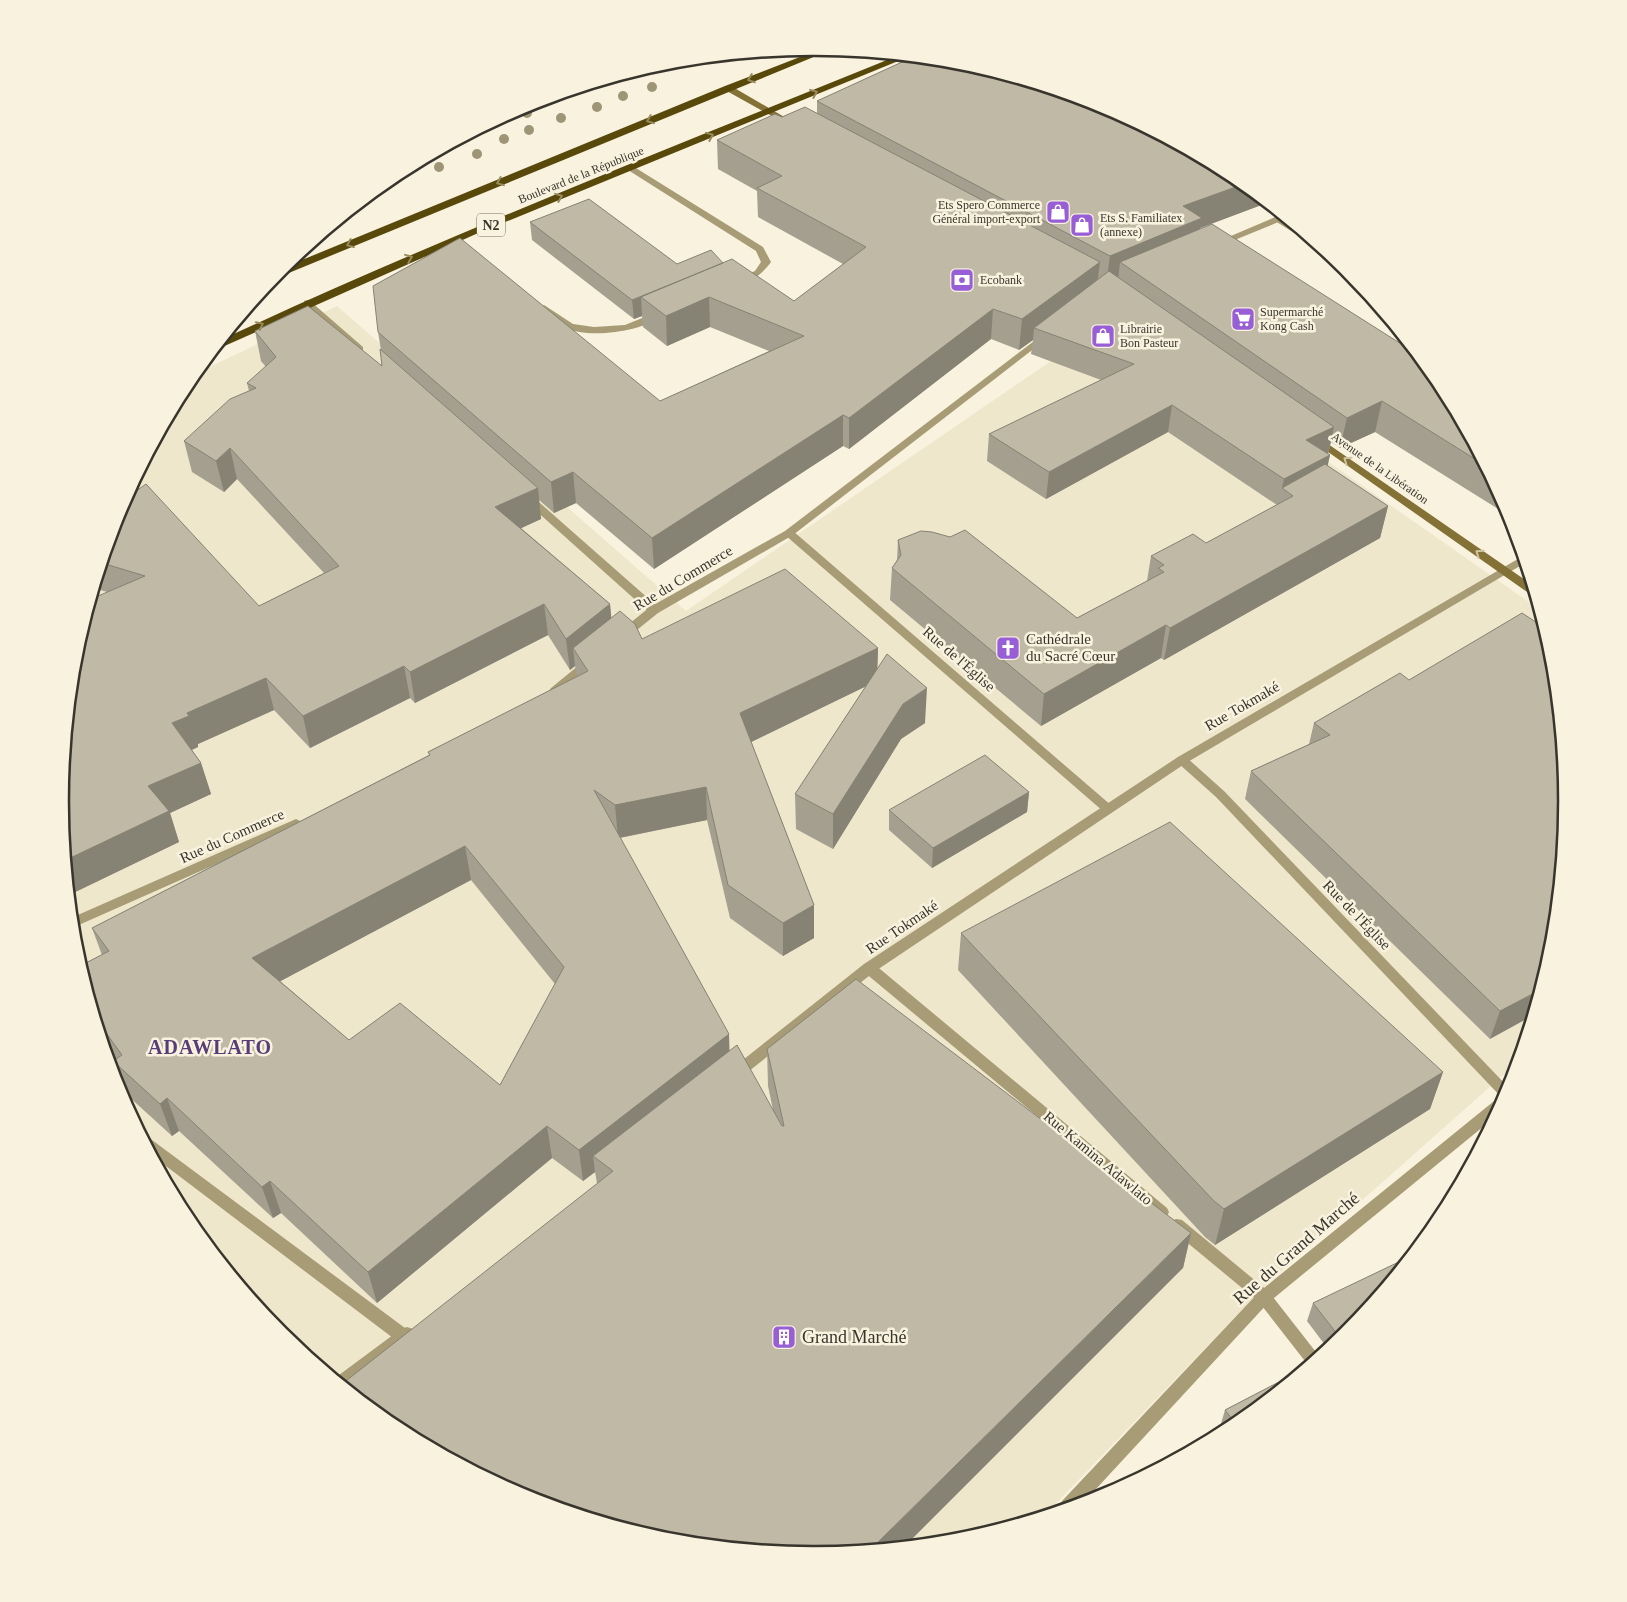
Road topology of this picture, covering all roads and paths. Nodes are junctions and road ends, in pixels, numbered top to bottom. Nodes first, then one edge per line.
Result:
1 (811, 56) edge
2 (892, 61) edge
3 (728, 88) junction
4 (769, 112) junction
5 (795, 125) edge
6 (631, 168) junction
7 (1278, 219) edge
8 (1206, 249) edge
9 (294, 267) edge
10 (732, 284) edge
11 (307, 303) junction
12 (538, 304) edge
13 (671, 309) edge
14 (1058, 326) edge
15 (230, 339) edge
16 (366, 355) edge
17 (1310, 434) edge
18 (521, 492) edge
19 (789, 533) junction
20 (1519, 562) edge
21 (1504, 571) junction
22 (1527, 587) edge
23 (654, 610) junction
24 (617, 640) edge
25 (595, 658) edge
26 (543, 701) edge
27 (1182, 760) junction
28 (1108, 809) junction
29 (308, 819) edge
30 (79, 919) edge
31 (869, 968) junction
32 (722, 1084) edge
33 (1501, 1089) edge
34 (1489, 1113) edge
35 (158, 1153) edge
36 (1264, 1297) junction
37 (419, 1324) edge
38 (403, 1336) junction
39 (1310, 1356) edge
40 (345, 1380) edge
41 (1079, 1497) edge

1 -> 3 highway, Boulevard de la République / N2
4 -> 2 highway, Boulevard de la République / N2
3 - 4 main road
3 -> 9 highway, Boulevard de la République / N2
4 - 5 main road
6 -> 4 highway, Boulevard de la République / N2
6 - 10 street
11 -> 6 highway, Boulevard de la République / N2
7 - 8 street
15 -> 11 highway, Boulevard de la République / N2
11 - 16 street
12 - 13 street
14 - 19 street, Rue du Commerce
21 -> 17 main road, Avenue de la Libération
18 - 23 street
19 - 23 street, Rue du Commerce
19 - 28 street, Rue de l'Église
20 - 21 street, Rue Tokmaké
21 - 22 main road, Avenue de la Libération
21 - 27 street, Rue Tokmaké
23 - 24 street, Rue du Commerce
25 - 26 street
27 - 28 street, Rue Tokmaké
27 - 33 street, Rue de l'Église
28 - 31 street, Rue Tokmaké
29 - 30 street, Rue du Commerce
31 - 32 street, Rue Tokmaké
31 - 36 street, Rue Kamina Adawlato
34 - 36 street, Rue du Grand Marché
35 - 38 street
36 - 39 street, Rue Kamina Adawlato
36 - 41 street, Rue du Grand Marché
37 - 38 street
38 - 40 street

